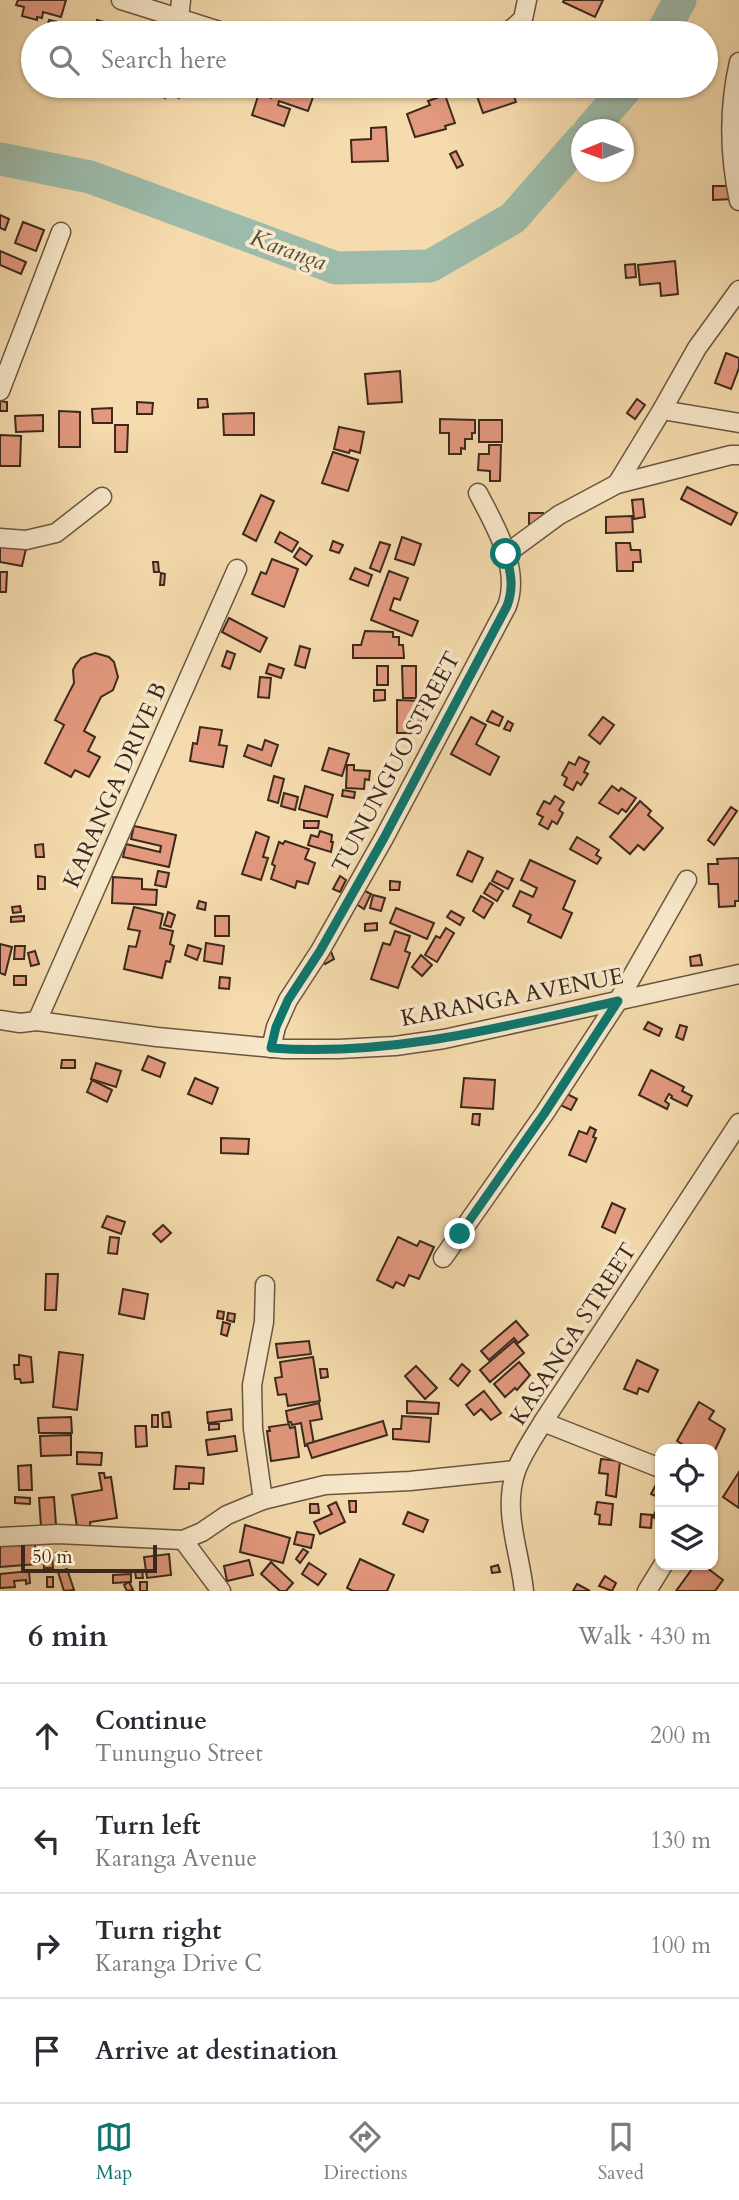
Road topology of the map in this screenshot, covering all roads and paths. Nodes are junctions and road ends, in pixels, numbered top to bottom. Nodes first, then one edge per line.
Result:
1 (121, 0) edge
2 (181, 0) edge
3 (527, 0) edge
4 (179, 19) junction
5 (186, 21) edge
6 (521, 21) edge
7 (739, 62) edge
8 (739, 201) edge
9 (61, 232) dead end
10 (739, 290) edge
11 (0, 391) edge
12 (662, 410) junction
13 (739, 423) edge
14 (739, 455) edge
15 (617, 484) junction
16 (478, 493) dead end
17 (102, 497) dead end
18 (0, 538) edge
19 (506, 554) junction
20 (237, 569) dead end
21 (687, 880) dead end
22 (739, 974) edge
23 (618, 1001) junction
24 (0, 1020) edge
25 (37, 1021) junction
26 (271, 1048) junction
27 (739, 1124) edge
28 (443, 1258) dead end
29 (265, 1285) dead end
30 (543, 1422) junction
31 (655, 1466) edge
32 (516, 1470) junction
33 (263, 1500) junction
34 (0, 1537) edge
35 (183, 1539) junction
36 (660, 1570) edge
37 (221, 1591) edge
38 (524, 1591) edge
39 (646, 1591) edge

1 - 4 street
2 - 4 street
3 - 6 street
4 - 5 street
7 - 8 street
9 - 11 street
10 - 12 street
12 - 13 street
12 - 15 street
14 - 15 street
15 - 19 street
16 - 19 street, TUNUNGUO STREET
17 - 18 street
19 - 26 street, TUNUNGUO STREET
20 - 25 street, KARANGA DRIVE B
21 - 23 street
22 - 23 street, KARANGA AVENUE
23 - 26 street, KARANGA AVENUE
23 - 28 street
24 - 25 street, KARANGA AVENUE
25 - 26 street, KARANGA AVENUE
27 - 30 street, KASANGA STREET
29 - 33 street
30 - 31 street
30 - 32 street, KASANGA STREET
32 - 33 street
32 - 38 street, KASANGA STREET
33 - 35 street
34 - 35 street
35 - 37 street
36 - 39 street

